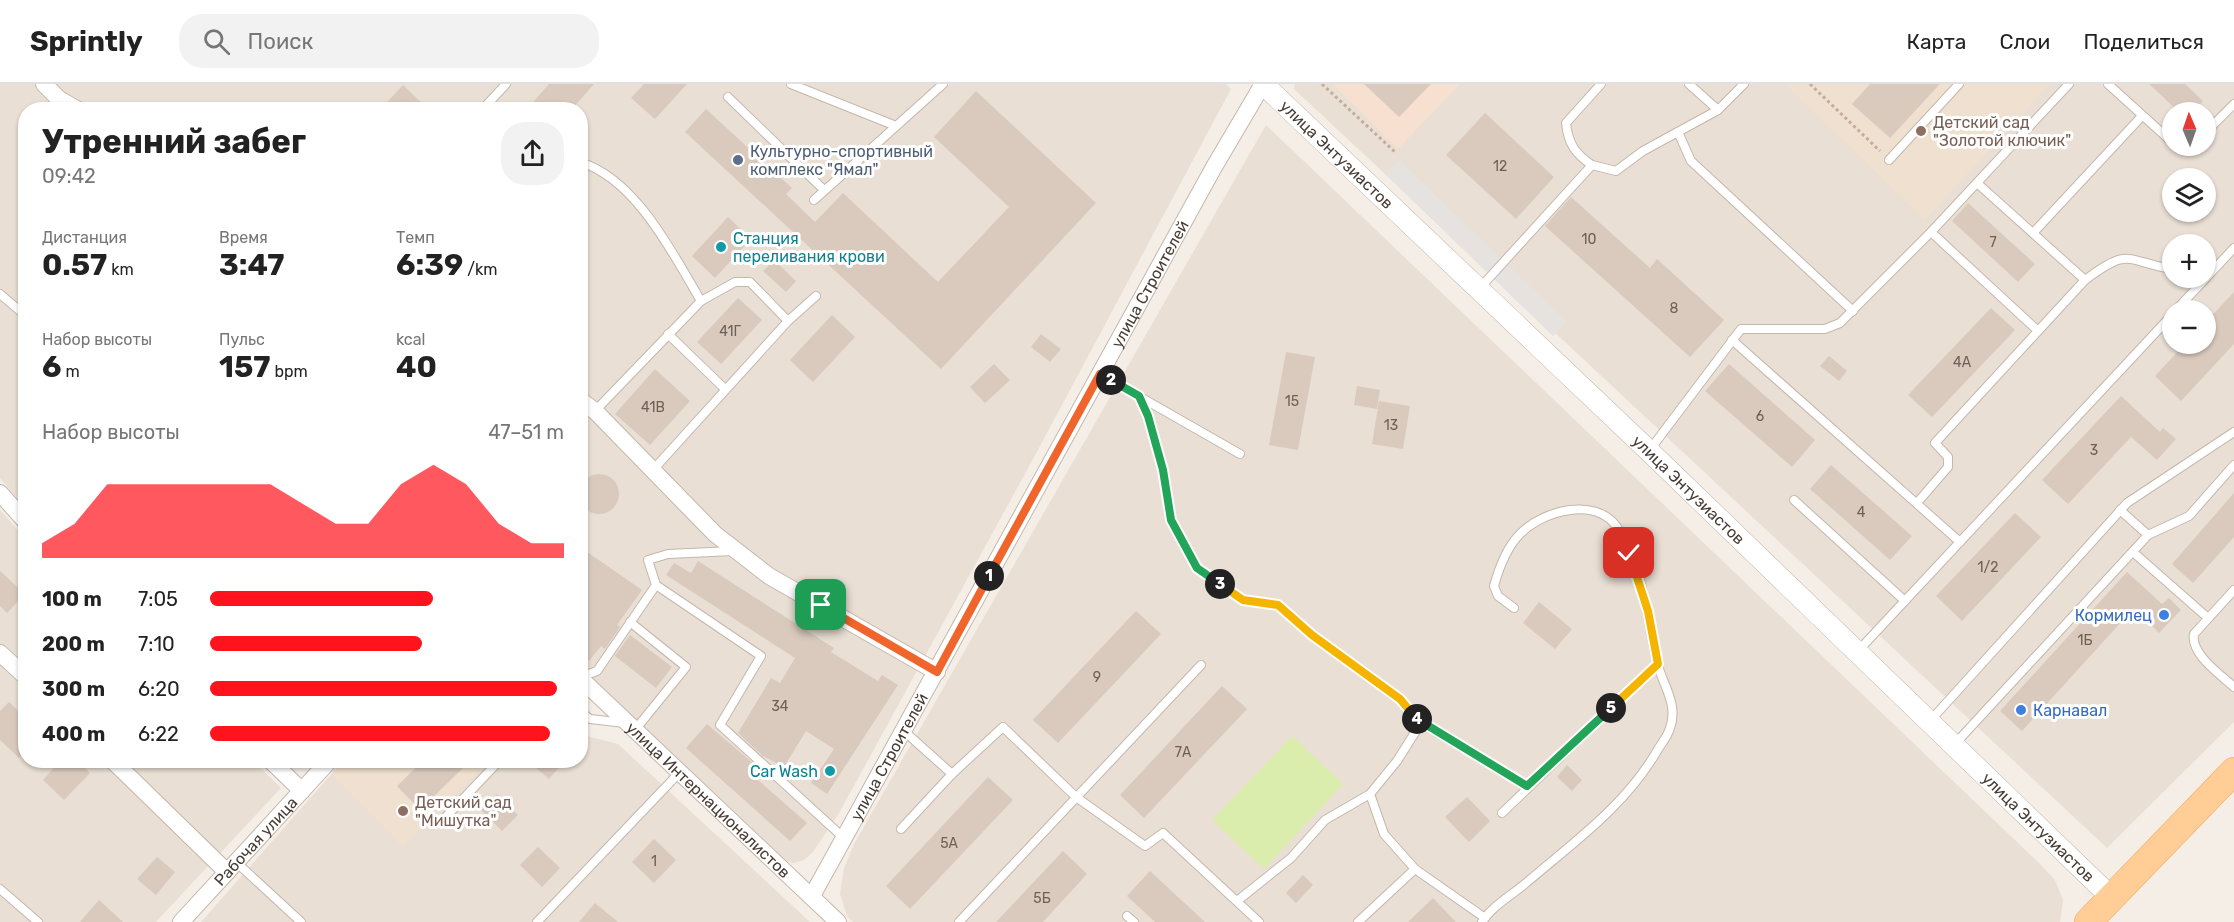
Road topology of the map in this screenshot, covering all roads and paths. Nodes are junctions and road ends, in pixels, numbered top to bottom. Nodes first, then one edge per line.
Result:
1 (44, 84) edge
2 (506, 84) edge
3 (791, 84) edge
4 (943, 84) edge
5 (1263, 84) edge
6 (1322, 84) edge
7 (1601, 84) edge
8 (1689, 84) edge
9 (1744, 84) edge
10 (1810, 84) edge
11 (1959, 84) edge
12 (2069, 84) edge
13 (2108, 84) edge
14 (728, 97) dead end
15 (64, 102) edge
16 (489, 102) edge
17 (2234, 104) edge
18 (1718, 110) junction
19 (2142, 116) junction
20 (2216, 122) edge
21 (896, 126) junction
22 (1678, 132) junction
23 (2162, 133) edge
24 (1395, 152) dead end
25 (1889, 160) joint
26 (588, 165) edge
27 (1592, 165) junction
28 (1977, 183) junction
29 (824, 190) junction
30 (814, 200) dead end
31 (1931, 232) junction
32 (2033, 233) junction
33 (2234, 248) edge
34 (2216, 265) edge
35 (2162, 266) edge
36 (2085, 280) junction
37 (2195, 288) edge
38 (1479, 290) junction
39 (0, 294) edge
40 (816, 296) dead end
41 (2184, 300) edge
42 (701, 301) junction
43 (18, 309) edge
44 (1853, 311) junction
45 (788, 321) junction
46 (2162, 326) edge
47 (2038, 331) junction
48 (668, 334) junction
49 (1732, 340) junction
50 (1100, 374) junction
51 (725, 389) junction
52 (1139, 396) junction
53 (588, 406) edge
54 (595, 411) junction
55 (2234, 432) edge
56 (1649, 451) junction
57 (1240, 454) dead end
58 (2234, 465) edge
59 (652, 471) junction
60 (0, 493) edge
61 (1794, 500) dead end
62 (1917, 503) junction
63 (2120, 510) junction
64 (18, 513) edge
65 (2148, 535) junction
66 (1960, 542) junction
67 (737, 551) junction
68 (2133, 552) junction
69 (656, 585) junction
70 (2234, 590) edge
71 (1905, 601) junction
72 (1514, 608) dead end
73 (2208, 618) junction
74 (630, 622) junction
75 (1858, 652) junction
76 (0, 653) edge
77 (1658, 664) junction
78 (1201, 665) dead end
79 (18, 670) edge
80 (937, 672) junction
81 (588, 674) edge
82 (588, 685) edge
83 (2234, 687) edge
84 (588, 717) edge
85 (1930, 721) junction
86 (1421, 723) junction
87 (632, 727) junction
88 (904, 731) junction
89 (1954, 745) junction
90 (121, 768) edge
91 (278, 768) edge
92 (323, 768) edge
93 (492, 768) edge
94 (2234, 771) edge
95 (680, 772) junction
96 (952, 774) junction
97 (1527, 786) junction
98 (302, 791) junction
99 (1370, 794) junction
100 (1076, 797) junction
101 (1502, 813) dead end
102 (442, 821) dead end
103 (901, 830) dead end
104 (845, 838) junction
105 (232, 867) junction
106 (1416, 869) junction
107 (0, 889) edge
108 (812, 896) junction
109 (2112, 898) junction
110 (1237, 901) junction
111 (1484, 920) edge
112 (38, 922) edge
113 (181, 922) edge
114 (301, 922) edge
115 (537, 922) edge
116 (838, 922) edge
117 (959, 922) edge
118 (1259, 922) edge
119 (1358, 922) edge
120 (2088, 922) edge

1 - 15 street
2 - 16 lane
3 - 21 lane
4 - 21 lane
5 - 38 street, улица Энтузиастов
5 - 50 street, улица Строителей
6 - 24 path
7 - 27 lane
8 - 18 lane
9 - 18 lane
10 - 25 path
11 - 25 lane
12 - 28 lane
13 - 19 lane
14 - 29 lane
17 - 20 lane
18 - 22 lane
19 - 23 lane
19 - 32 lane
21 - 29 lane
22 - 27 lane
22 - 44 lane
26 - 42 lane
27 - 38 lane
28 - 31 lane
28 - 32 lane
29 - 30 lane
31 - 44 lane
31 - 47 lane
32 - 36 lane
33 - 34 lane
35 - 36 lane
36 - 47 lane
37 - 41 lane
38 - 56 street, улица Энтузиастов
39 - 43 lane
40 - 45 lane
42 - 45 lane
42 - 48 lane
44 - 49 lane
45 - 51 lane
46 - 66 lane
47 - 62 lane
48 - 51 lane
48 - 54 lane
49 - 56 lane
49 - 62 lane
50 - 52 lane
50 - 80 street, улица Строителей
51 - 59 lane
52 - 57 lane
52 - 86 lane
53 - 54 street
54 - 59 street
55 - 63 lane
56 - 75 street, улица Энтузиастов
58 - 65 lane
59 - 67 street
60 - 64 street
61 - 71 lane
62 - 66 lane
63 - 65 lane
63 - 85 lane
65 - 68 lane
66 - 71 lane
67 - 69 lane
67 - 80 street
68 - 73 lane
68 - 89 lane
69 - 74 lane
69 - 104 lane
70 - 73 lane
71 - 75 lane
72 - 77 lane
73 - 83 lane
74 - 81 lane
74 - 87 lane
75 - 85 street, улица Энтузиастов
76 - 79 street
77 - 97 lane
77 - 111 lane
78 - 100 lane
80 - 88 street, улица Строителей
82 - 87 street, улица Интернационалистов
84 - 87 lane
85 - 89 street, улица Энтузиастов
86 - 97 lane
86 - 99 lane
87 - 95 street, улица Интернационалистов
88 - 96 lane
88 - 104 street, улица Строителей
89 - 109 street, улица Энтузиастов
90 - 105 street
91 - 98 street
92 - 98 street, Рабочая улица
93 - 102 lane
94 - 109 main road
95 - 108 street, улица Интернационалистов
95 - 115 lane
96 - 100 lane
96 - 103 lane
97 - 101 lane
98 - 105 street, Рабочая улица
99 - 106 lane
99 - 110 lane
100 - 110 lane
100 - 117 lane
104 - 108 street, улица Строителей
105 - 113 street, Рабочая улица
105 - 114 lane
106 - 111 lane
106 - 119 lane
107 - 112 lane
108 - 116 street, улица Интернационалистов
109 - 120 main road
110 - 118 lane

